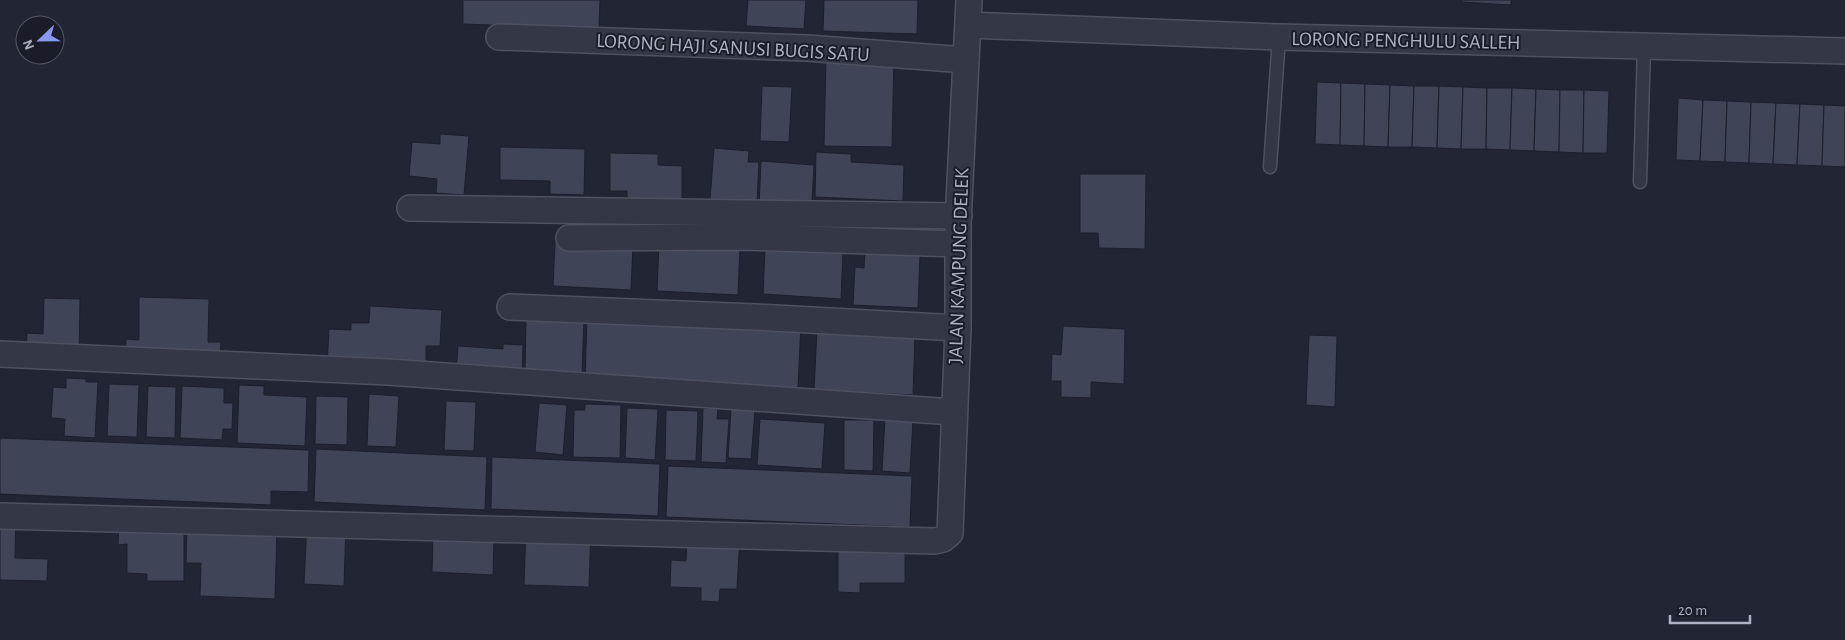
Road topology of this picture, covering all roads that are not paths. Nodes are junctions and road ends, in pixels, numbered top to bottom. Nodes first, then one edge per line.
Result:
1 (969, 0) edge
2 (968, 25) junction
3 (499, 37) dead end
4 (1279, 37) junction
5 (1644, 46) junction
6 (1845, 52) edge
7 (966, 60) junction
8 (1270, 166) dead end
9 (1640, 182) dead end
10 (410, 208) dead end
11 (959, 216) junction
12 (569, 238) dead end
13 (958, 244) junction
14 (510, 307) dead end
15 (958, 328) junction
16 (0, 354) edge
17 (953, 412) junction
18 (0, 516) edge

1 - 2 street, JALAN KAMPUNG DELEK
2 - 4 street, LORONG PENGHULU SALLEH
2 - 7 street, JALAN KAMPUNG DELEK
3 - 7 street, LORONG HAJI SANUSI BUGIS SATU
4 - 5 street, LORONG PENGHULU SALLEH
4 - 8 lane
5 - 6 street, LORONG PENGHULU SALLEH
5 - 9 lane
7 - 11 street, JALAN KAMPUNG DELEK
10 - 11 street
11 - 13 street, JALAN KAMPUNG DELEK
12 - 13 street
13 - 15 street, JALAN KAMPUNG DELEK
14 - 15 street
15 - 17 street, JALAN KAMPUNG DELEK
16 - 17 street
17 - 18 street, JALAN KAMPUNG DELEK

